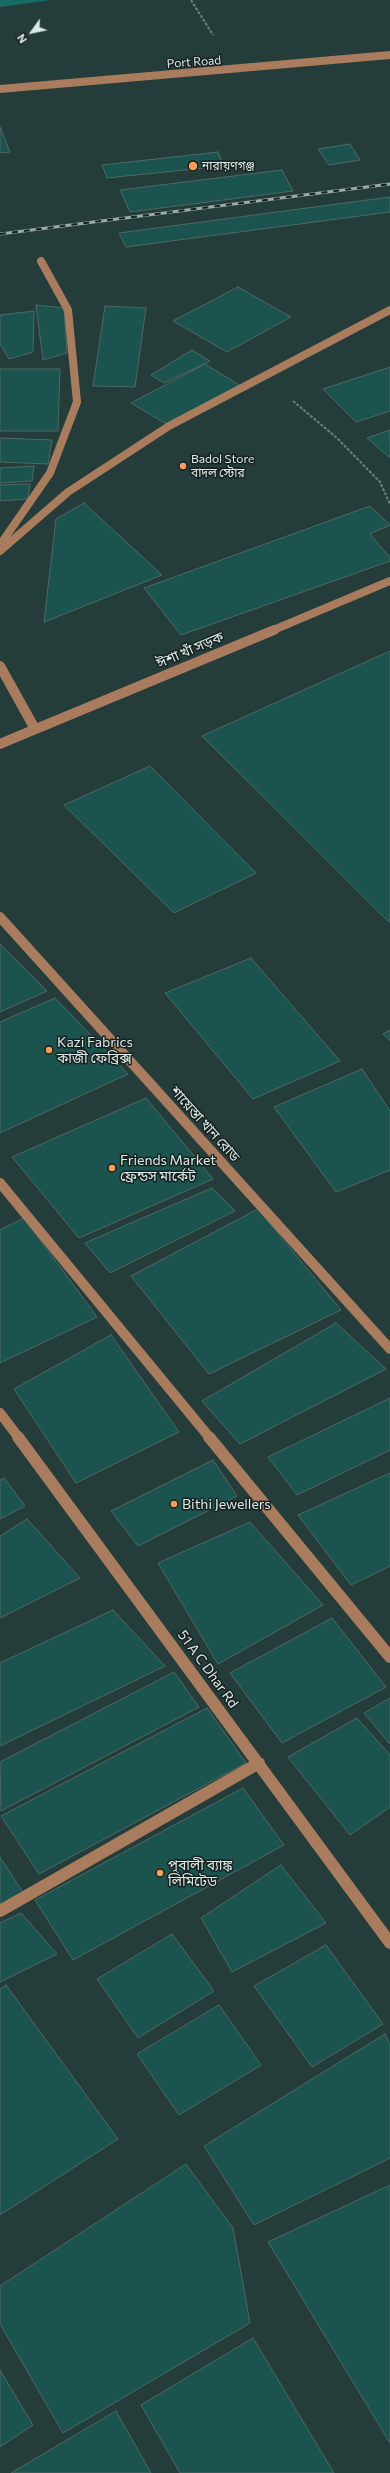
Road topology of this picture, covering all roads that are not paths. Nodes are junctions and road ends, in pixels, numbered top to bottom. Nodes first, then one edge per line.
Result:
1 (390, 55) edge
2 (0, 89) edge
3 (41, 261) dead end
4 (390, 310) edge
5 (0, 545) edge
6 (0, 551) edge
7 (390, 580) edge
8 (0, 666) edge
9 (35, 729) junction
10 (0, 744) edge
11 (0, 917) edge
12 (0, 1183) edge
13 (390, 1349) edge
14 (0, 1413) edge
15 (390, 1657) edge
16 (258, 1763) junction
17 (0, 1911) edge
18 (390, 1944) edge

1 - 2 street, Port Road
3 - 5 street
4 - 6 street
7 - 9 street, ঈশা খাঁ সড়ক
8 - 9 street
9 - 10 street, ঈশা খাঁ সড়ক
11 - 13 street, শায়েস্তা খান রোড
12 - 15 street
14 - 16 street, 51 A C Dhar Rd
16 - 17 street
16 - 18 street, 51 A C Dhar Rd

